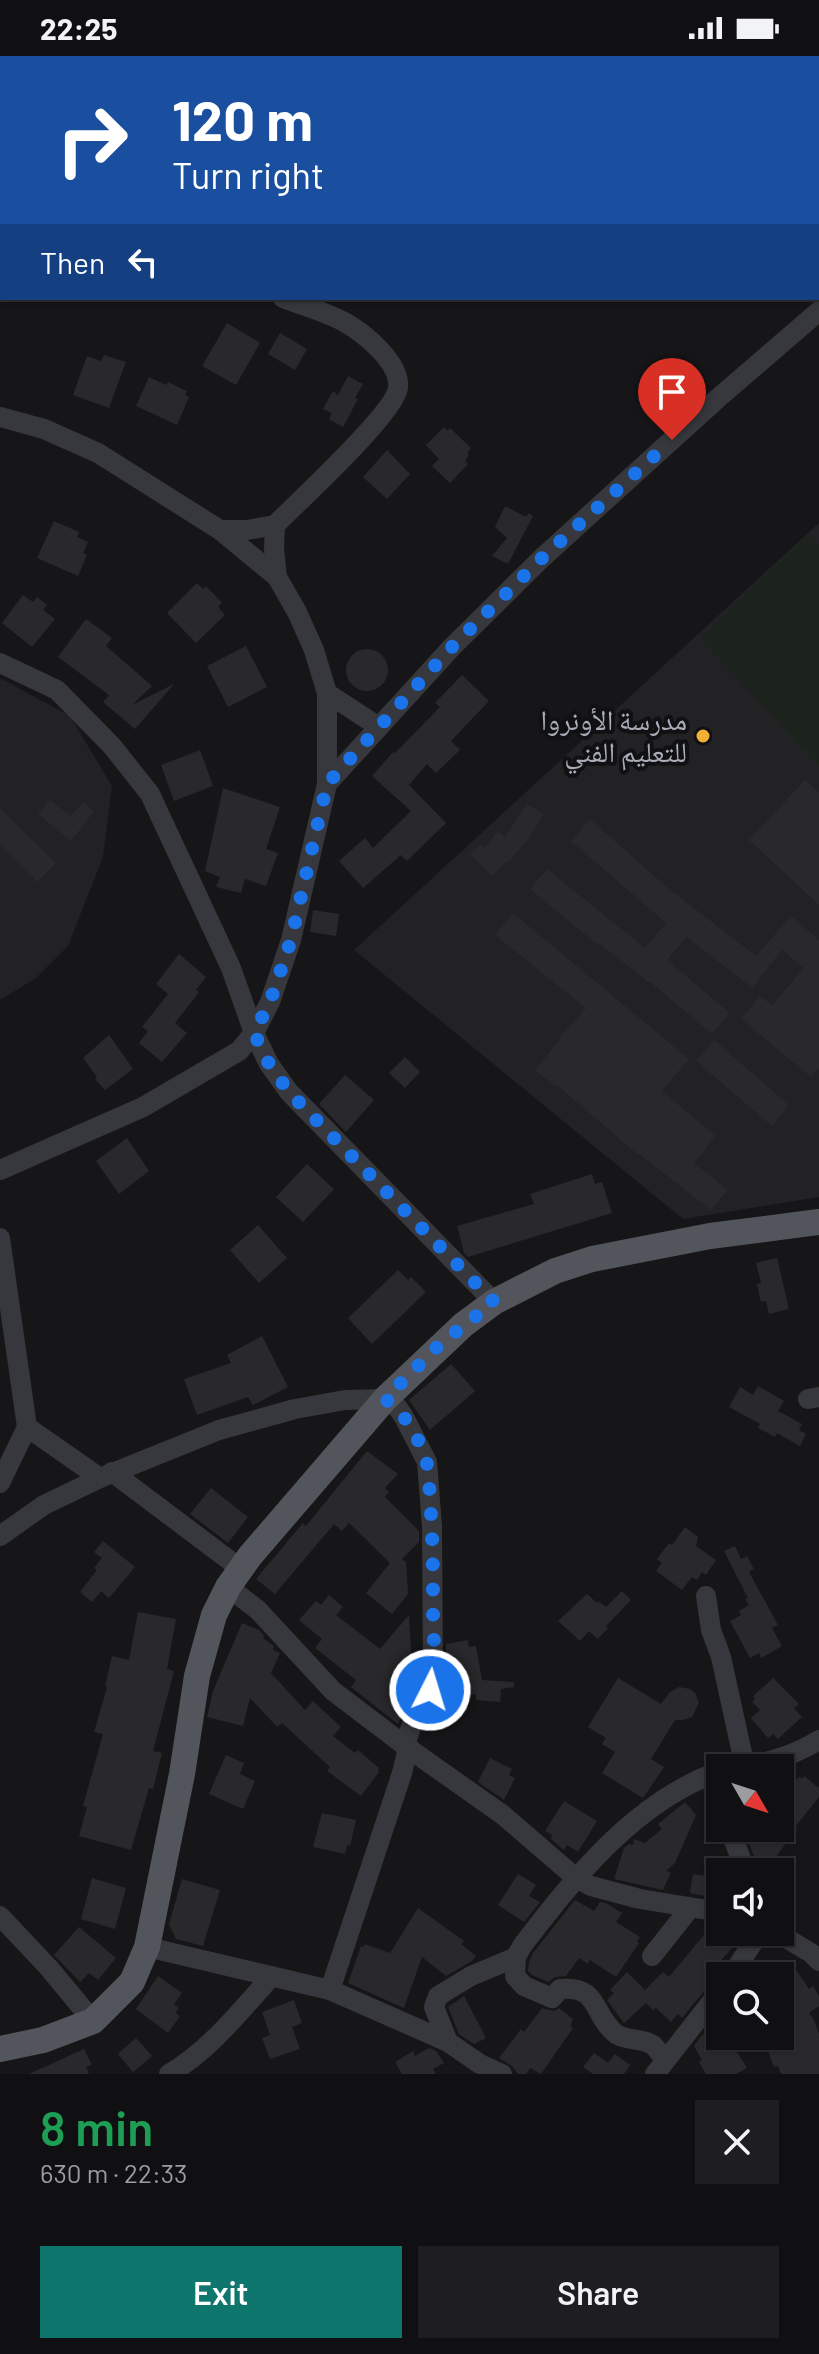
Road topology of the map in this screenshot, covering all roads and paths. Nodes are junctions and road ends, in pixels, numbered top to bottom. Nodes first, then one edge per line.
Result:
1 (288, 300) edge
2 (819, 311) edge
3 (0, 417) edge
4 (275, 525) junction
5 (220, 530) junction
6 (277, 577) junction
7 (0, 663) edge
8 (327, 693) junction
9 (379, 727) junction
10 (327, 784) junction
11 (254, 1033) junction
12 (0, 1170) edge
13 (819, 1222) edge
14 (0, 1238) edge
15 (494, 1302) junction
16 (385, 1399) junction
17 (27, 1427) junction
18 (106, 1475) junction
19 (0, 1483) edge
20 (0, 1536) edge
21 (234, 1578) junction
22 (706, 1596) dead end
23 (819, 1740) edge
24 (408, 1748) junction
25 (739, 1754) edge
26 (793, 1754) edge
27 (706, 1776) edge
28 (576, 1878) junction
29 (690, 1908) junction
30 (706, 1910) edge
31 (0, 1916) edge
32 (794, 1943) edge
33 (147, 1947) junction
34 (652, 1956) dead end
35 (516, 1957) junction
36 (819, 1961) edge
37 (272, 1976) junction
38 (330, 1990) junction
39 (706, 2009) edge
40 (93, 2021) junction
41 (448, 2042) junction
42 (0, 2049) edge
43 (660, 2067) edge
44 (169, 2074) edge
45 (502, 2074) edge

1 - 4 street
2 - 9 street
3 - 5 street
4 - 5 street
4 - 6 street
5 - 6 street
6 - 8 street
7 - 11 street
8 - 9 street
8 - 10 street
9 - 10 street
10 - 11 street
11 - 12 street
11 - 15 street
13 - 15 main road
14 - 17 street
15 - 16 main road
16 - 18 street
16 - 21 main road
16 - 24 street
17 - 18 street
17 - 19 street
18 - 20 street
18 - 21 street
21 - 24 street
21 - 33 main road
22 - 25 street
23 - 26 street
24 - 28 street
24 - 38 street
27 - 28 street
28 - 29 street
28 - 35 street
29 - 30 street
29 - 34 street
31 - 40 street
32 - 36 street
33 - 37 street
33 - 40 main road
35 - 41 street
35 - 43 street
37 - 38 street
37 - 44 street
38 - 41 street
39 - 43 street
40 - 42 main road
41 - 45 street

